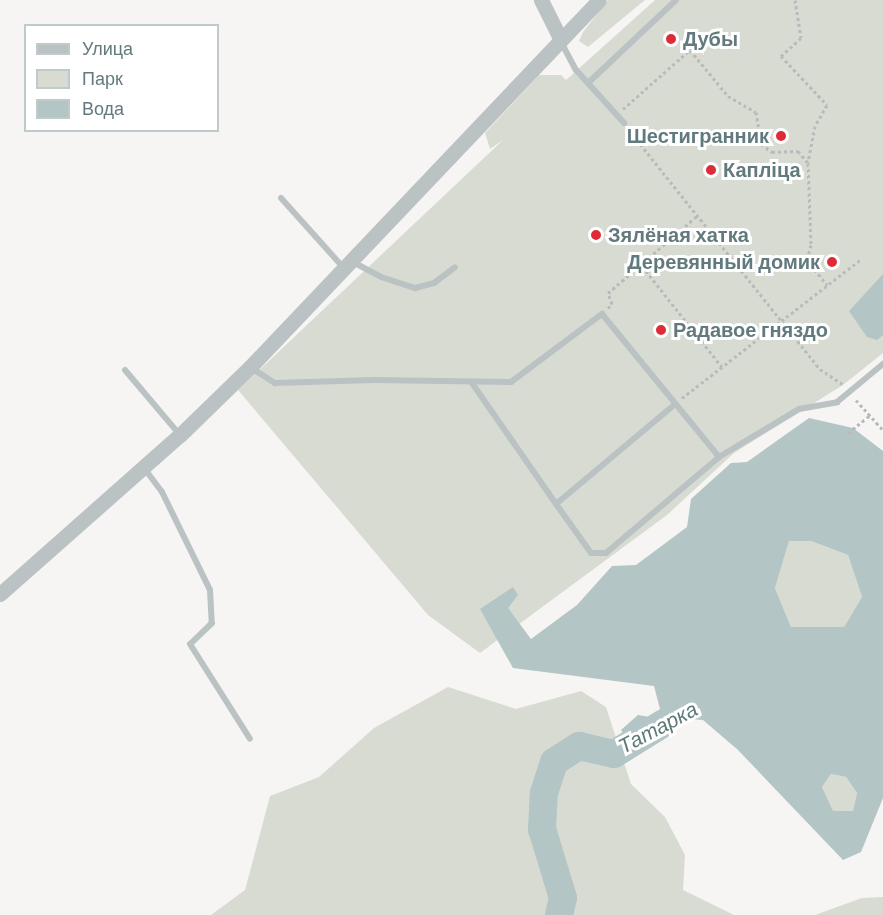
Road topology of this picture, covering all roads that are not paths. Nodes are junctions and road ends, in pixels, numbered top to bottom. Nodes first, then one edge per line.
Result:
1 (541, 0) edge
2 (599, 0) edge
3 (675, 0) edge
4 (560, 38) junction
5 (588, 83) junction
6 (624, 123) road end
7 (281, 198) dead end
8 (347, 264) junction
9 (455, 267) dead end
10 (883, 364) edge
11 (250, 367) junction
12 (125, 370) dead end
13 (472, 383) junction
14 (674, 405) junction
15 (180, 435) junction
16 (719, 457) junction
17 (144, 468) junction
18 (556, 504) junction
19 (0, 594) edge
20 (250, 738) dead end

1 - 4 street
2 - 4 street
3 - 5 lane
4 - 5 lane
4 - 8 street
5 - 6 lane
7 - 8 lane
8 - 9 lane
8 - 11 street
10 - 16 lane
11 - 13 lane
11 - 15 street
12 - 15 lane
13 - 14 lane
13 - 18 lane
14 - 16 lane
14 - 18 lane
15 - 17 street
16 - 18 lane
17 - 19 street
17 - 20 lane

